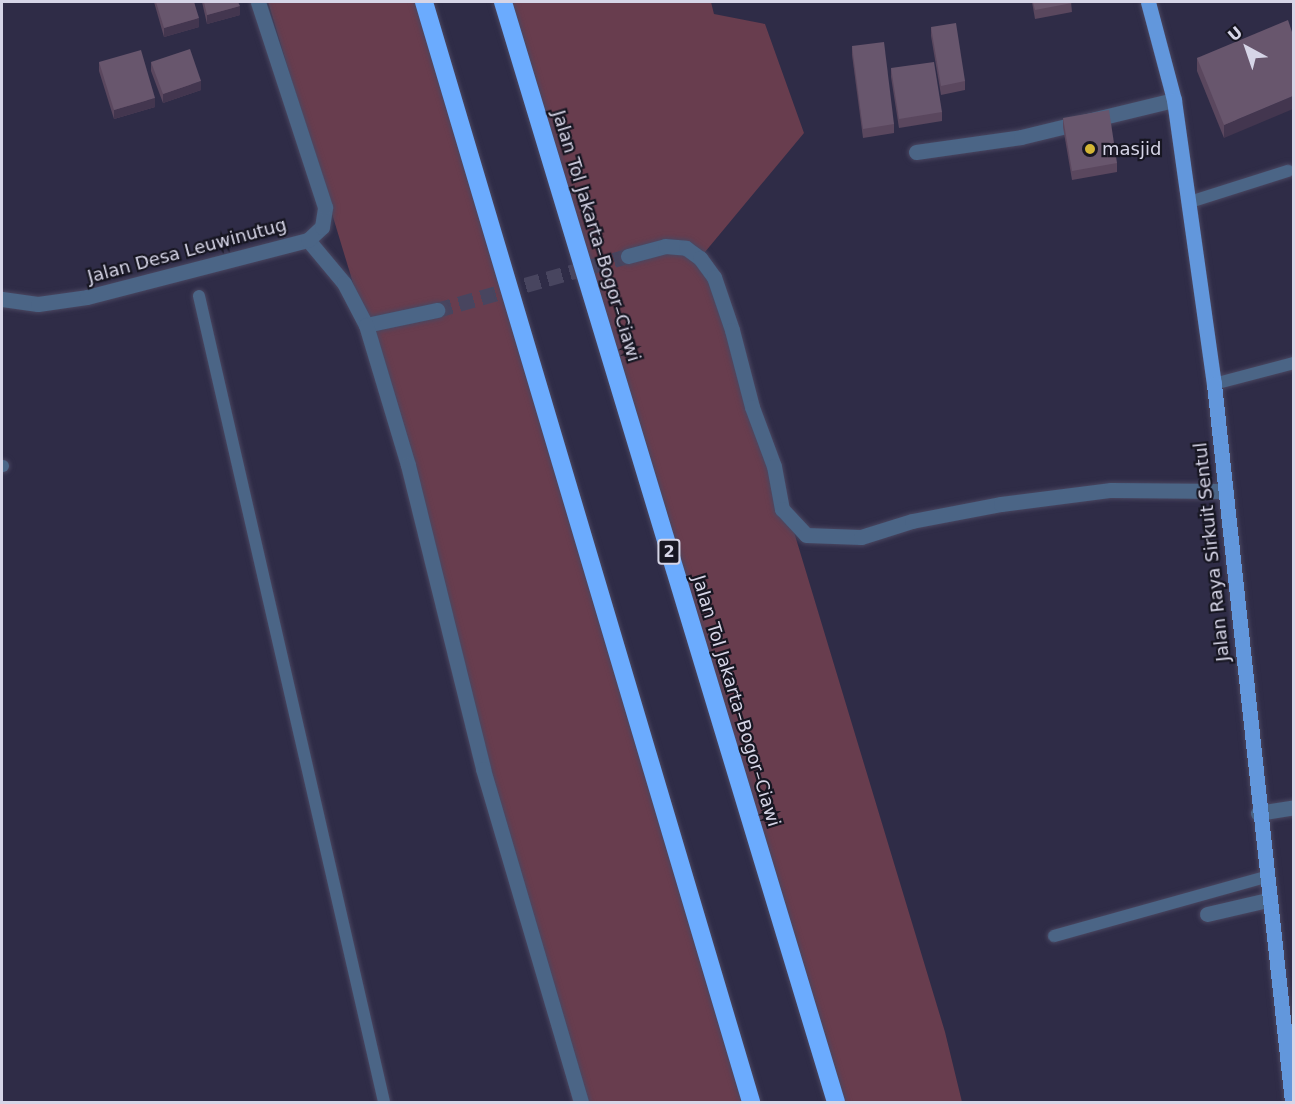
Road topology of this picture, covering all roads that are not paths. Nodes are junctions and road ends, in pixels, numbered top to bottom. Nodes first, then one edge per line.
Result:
1 (258, 2) edge
2 (424, 2) edge
3 (503, 2) edge
4 (1148, 2) edge
5 (1174, 100) junction
6 (916, 152) dead end
7 (1288, 171) dead end
8 (1190, 202) junction
9 (308, 240) junction
10 (628, 256) tunnel mouth
11 (199, 296) dead end
12 (2, 299) edge
13 (437, 310) tunnel mouth
14 (366, 325) junction
15 (1293, 363) edge
16 (1214, 384) junction
17 (1226, 491) junction
18 (1293, 807) edge
19 (1258, 813) junction
20 (1266, 877) junction
21 (1267, 900) junction
22 (1207, 914) dead end
23 (1054, 936) dead end
24 (384, 1102) edge
25 (581, 1102) edge
26 (751, 1102) edge
27 (836, 1102) edge
28 (1292, 1102) edge

1 - 9 street, Jalan Desa Leuwinutug
2 - 26 highway
3 - 27 highway, Jalan Tol Jakarta–Bogor–Ciawi / 2
4 - 5 main road, Jalan Raya Sirkuit Sentul
5 - 6 street
5 - 8 main road, Jalan Raya Sirkuit Sentul
7 - 8 lane
8 - 16 main road, Jalan Raya Sirkuit Sentul
9 - 12 street, Jalan Desa Leuwinutug
9 - 14 street
10 - 17 street
11 - 24 lane
13 - 14 street
14 - 25 street
15 - 16 lane
16 - 17 main road, Jalan Raya Sirkuit Sentul
17 - 19 main road, Jalan Raya Sirkuit Sentul
18 - 19 street
19 - 20 main road, Jalan Raya Sirkuit Sentul
20 - 21 main road, Jalan Raya Sirkuit Sentul
20 - 23 lane
21 - 22 street
21 - 28 main road, Jalan Raya Sirkuit Sentul

